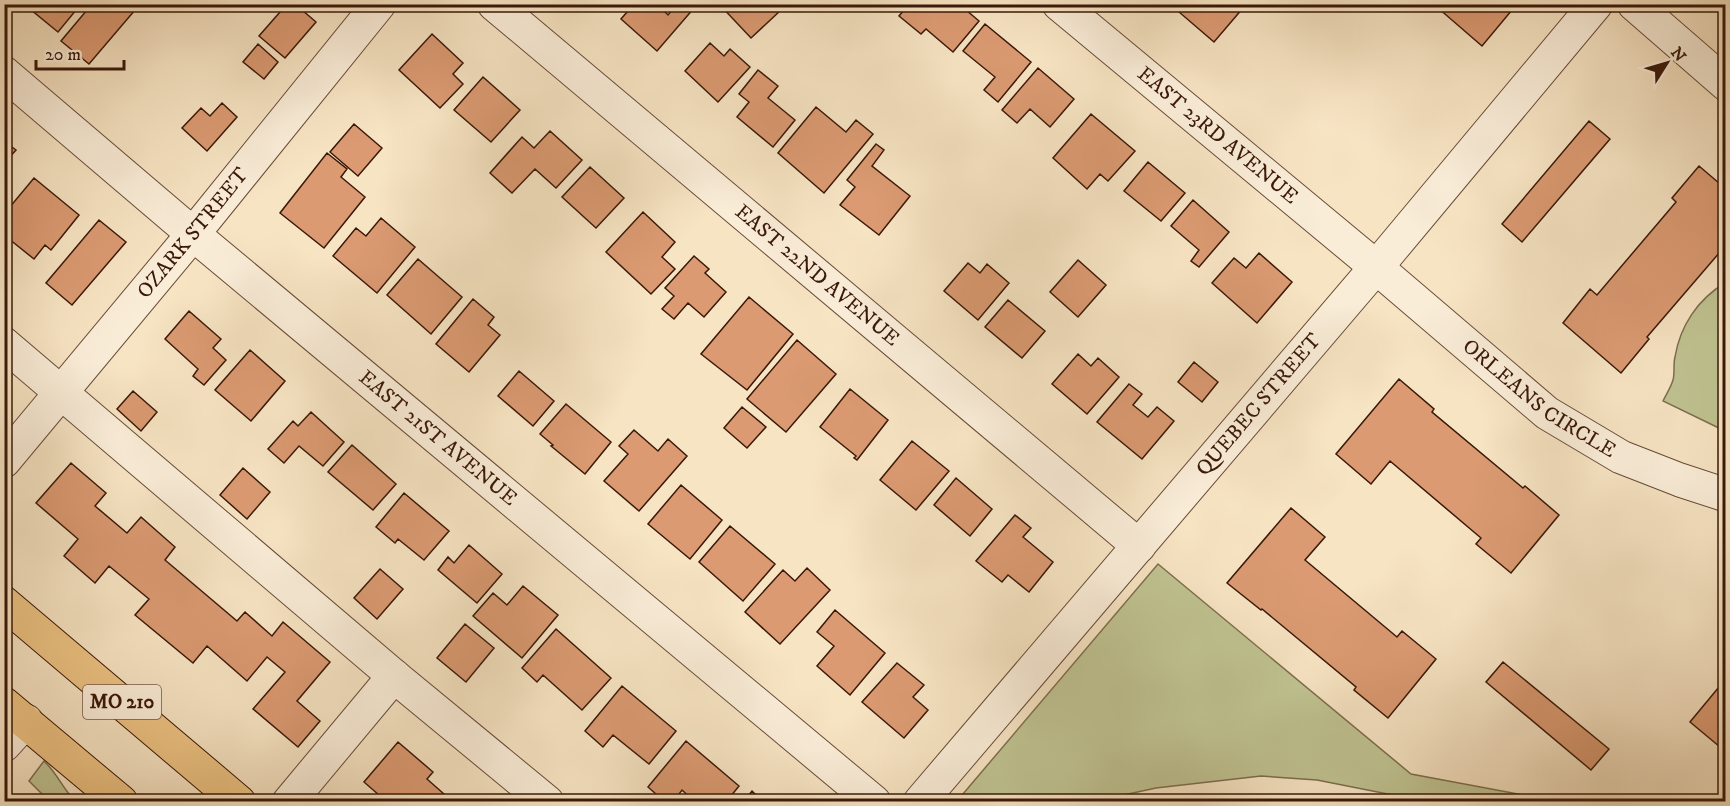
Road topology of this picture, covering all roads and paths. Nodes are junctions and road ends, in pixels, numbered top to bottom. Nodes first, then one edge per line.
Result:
1 (379, 4) edge
2 (494, 4) edge
3 (1059, 4) edge
4 (1596, 4) edge
5 (1634, 4) edge
6 (4, 73) edge
7 (1725, 84) edge
8 (193, 234) junction
9 (1377, 267) junction
10 (4, 344) edge
11 (61, 392) junction
12 (4, 461) edge
13 (1725, 495) edge
14 (1139, 546) junction
15 (4, 603) edge
16 (394, 676) junction
17 (12, 724) edge
18 (121, 801) edge
19 (239, 801) edge
20 (289, 801) edge
21 (547, 801) edge
22 (874, 801) edge
23 (920, 801) edge

1 - 8 street, OZARK STREET
2 - 14 street, EAST 22ND AVENUE
3 - 9 street, EAST 23RD AVENUE
4 - 9 street, QUEBEC STREET
5 - 7 street
6 - 8 street, EAST 21ST AVENUE
8 - 11 street, OZARK STREET
8 - 22 street, EAST 21ST AVENUE
9 - 13 street, ORLEANS CIRCLE
9 - 14 street, QUEBEC STREET
10 - 11 street
11 - 12 street, OZARK STREET
11 - 16 street
14 - 23 street, QUEBEC STREET
15 - 19 main road, MO 210
16 - 20 street
16 - 21 street
17 - 18 main road

